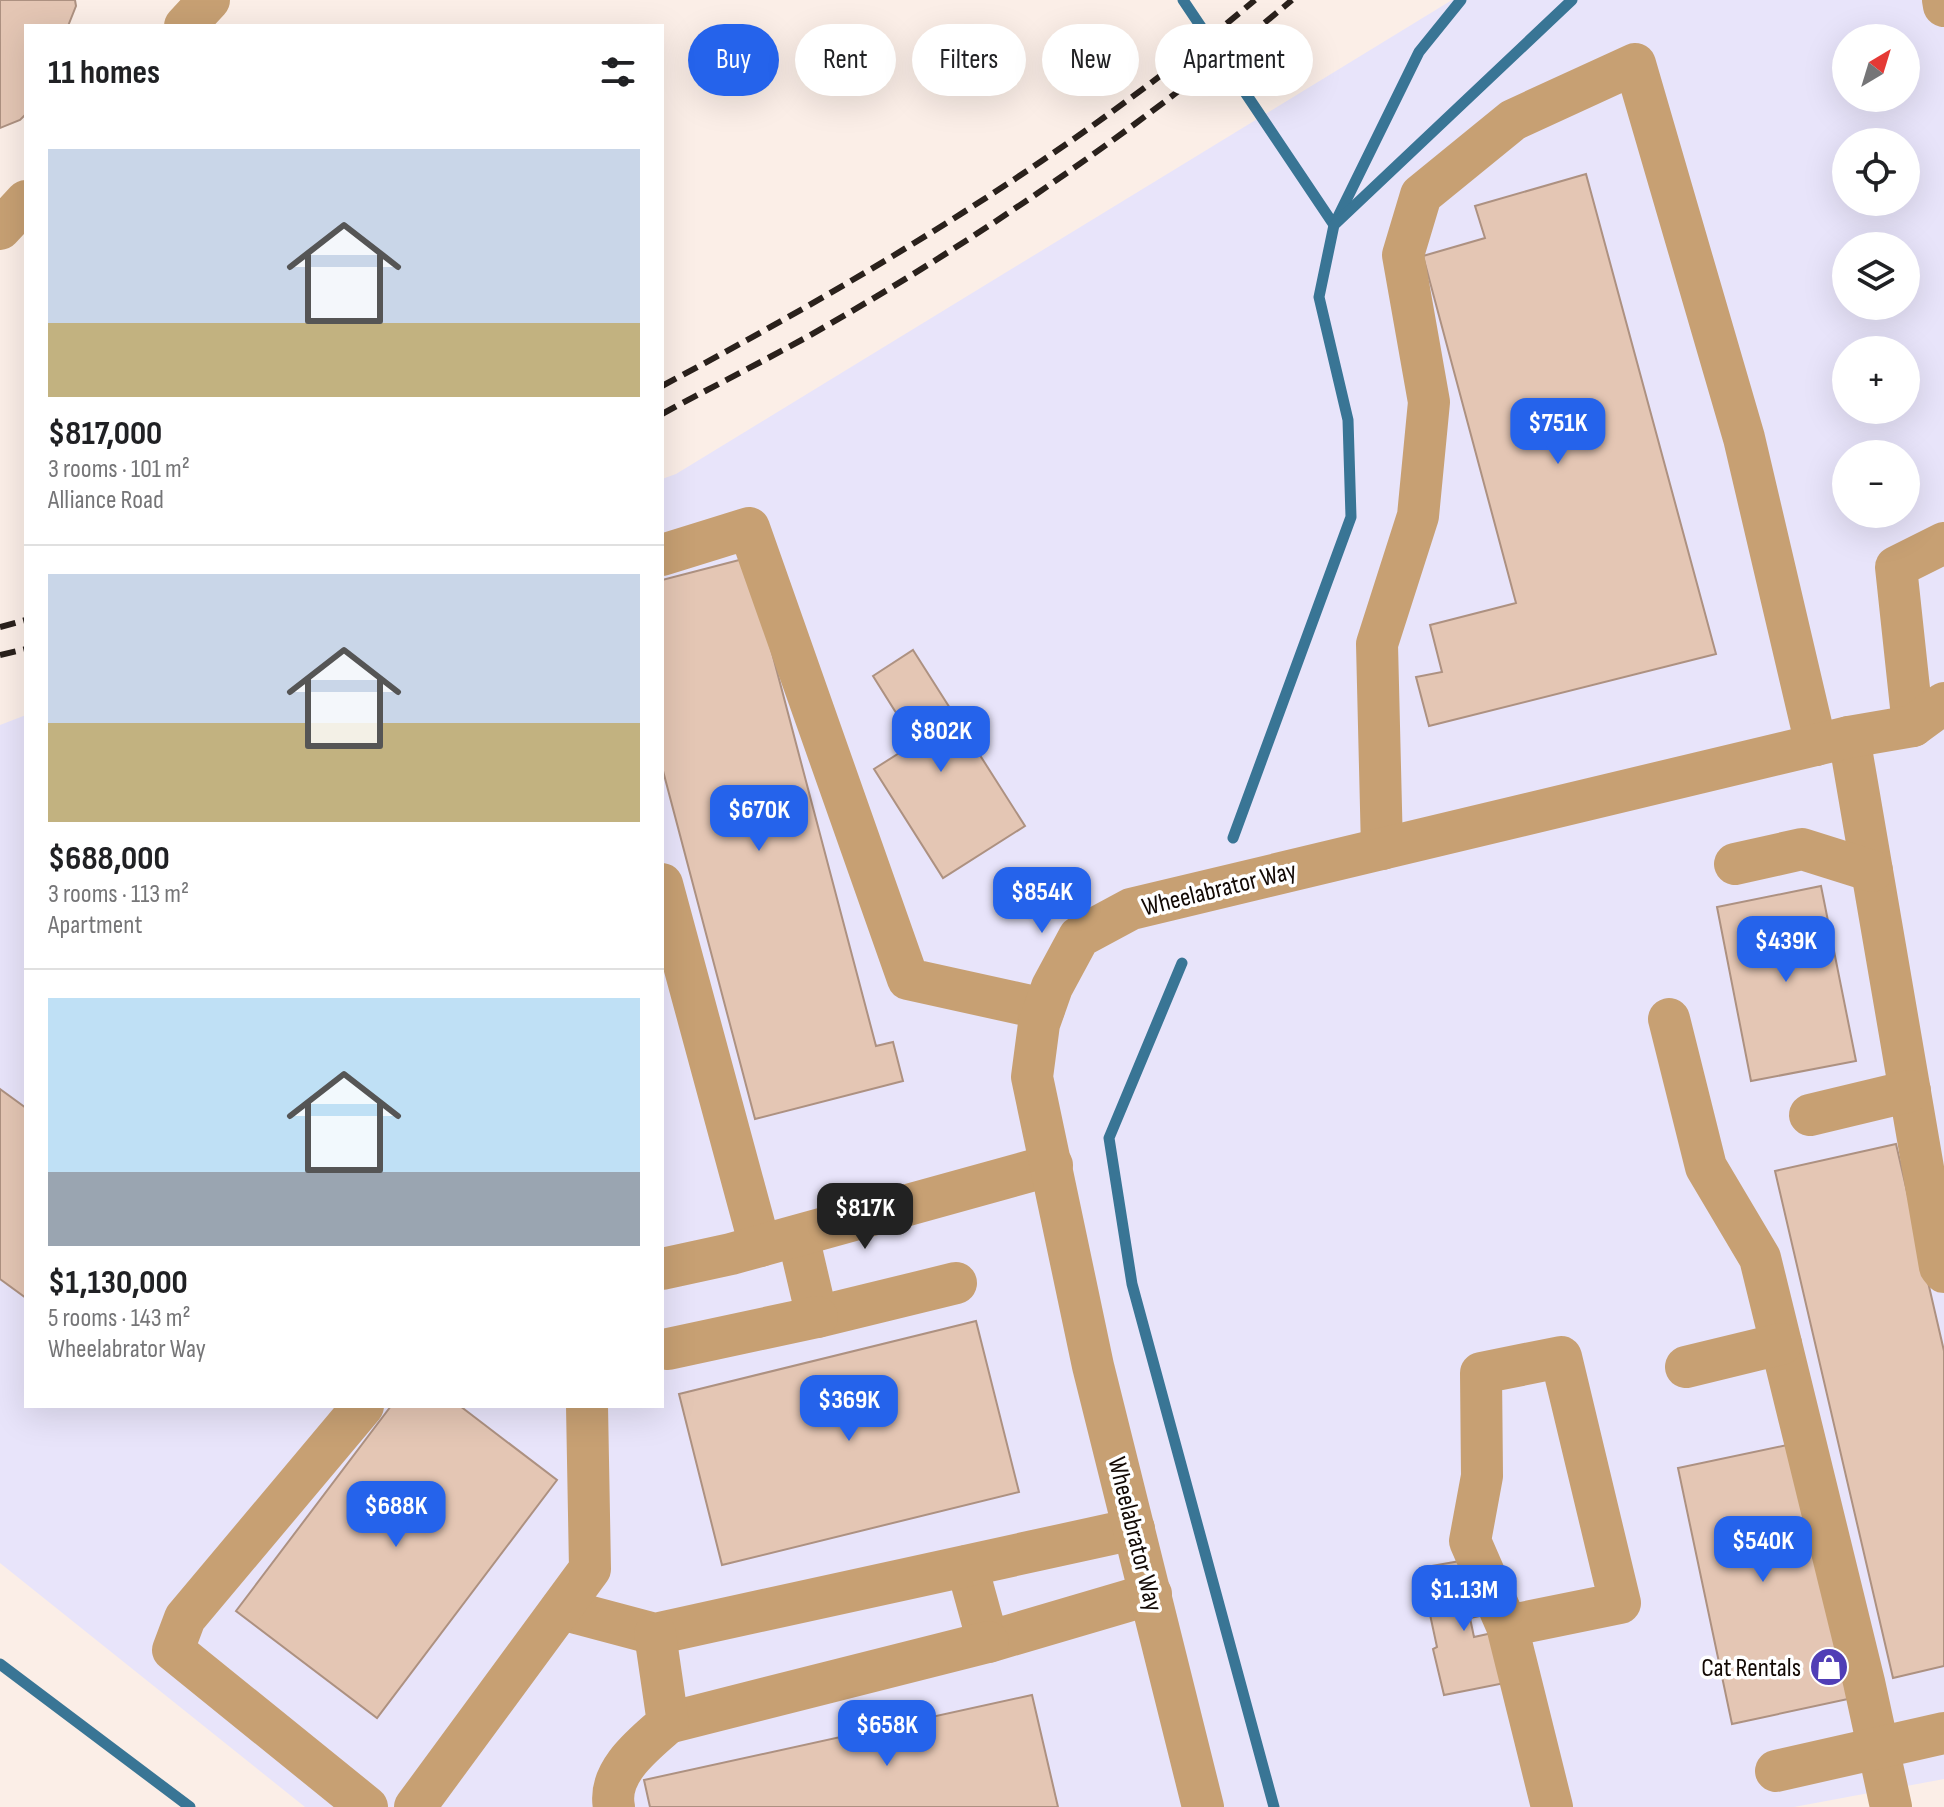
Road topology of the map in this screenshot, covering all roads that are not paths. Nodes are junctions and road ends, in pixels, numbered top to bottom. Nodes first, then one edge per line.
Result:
1 (209, 0) edge
2 (1943, 0) edge
3 (1944, 6) edge
4 (187, 24) edge
5 (24, 203) edge
6 (0, 229) edge
7 (1944, 543) edge
8 (664, 554) edge
9 (1928, 714) edge
10 (1833, 741) junction
11 (1382, 849) junction
12 (1735, 864) dead end
13 (1872, 871) junction
14 (664, 890) edge
15 (1044, 1009) junction
16 (1669, 1019) dead end
17 (1910, 1091) junction
18 (1810, 1115) dead end
19 (1052, 1165) junction
20 (779, 1241) junction
21 (664, 1269) edge
22 (1944, 1272) edge
23 (956, 1283) dead end
24 (817, 1317) junction
25 (1781, 1344) junction
26 (668, 1349) dead end
27 (1686, 1367) dead end
28 (361, 1408) edge
29 (587, 1408) edge
30 (1134, 1529) junction
31 (967, 1566) junction
32 (1151, 1594) junction
33 (561, 1609) junction
34 (1507, 1626) junction
35 (655, 1634) junction
36 (988, 1642) junction
37 (668, 1723) junction
38 (1944, 1733) edge
39 (1878, 1749) junction
40 (1776, 1771) dead end
41 (367, 1807) edge
42 (415, 1807) edge
43 (614, 1807) edge
44 (1203, 1807) edge
45 (1552, 1807) edge
46 (1891, 1807) edge

1 - 4 street
2 - 3 street
5 - 6 street
7 - 9 street
8 - 15 street
9 - 10 street, Wheelabrator Way
10 - 11 street, Wheelabrator Way
10 - 11 street
10 - 13 street
11 - 15 street, Wheelabrator Way
12 - 13 street
13 - 17 street
14 - 20 street
15 - 19 street, Wheelabrator Way
16 - 25 street
17 - 18 street
17 - 22 street
19 - 20 street
19 - 30 street, Wheelabrator Way
20 - 21 street
20 - 24 street
23 - 24 street
24 - 26 street
25 - 27 street
25 - 39 street
28 - 41 street
29 - 33 street
30 - 31 street
30 - 32 street, Wheelabrator Way
31 - 35 street
31 - 36 street
32 - 36 street
32 - 44 street, Wheelabrator Way
33 - 35 street
33 - 42 street
34 - 34 street
34 - 45 street
35 - 37 street
36 - 37 street
37 - 43 street
38 - 39 street
39 - 40 street
39 - 46 street

